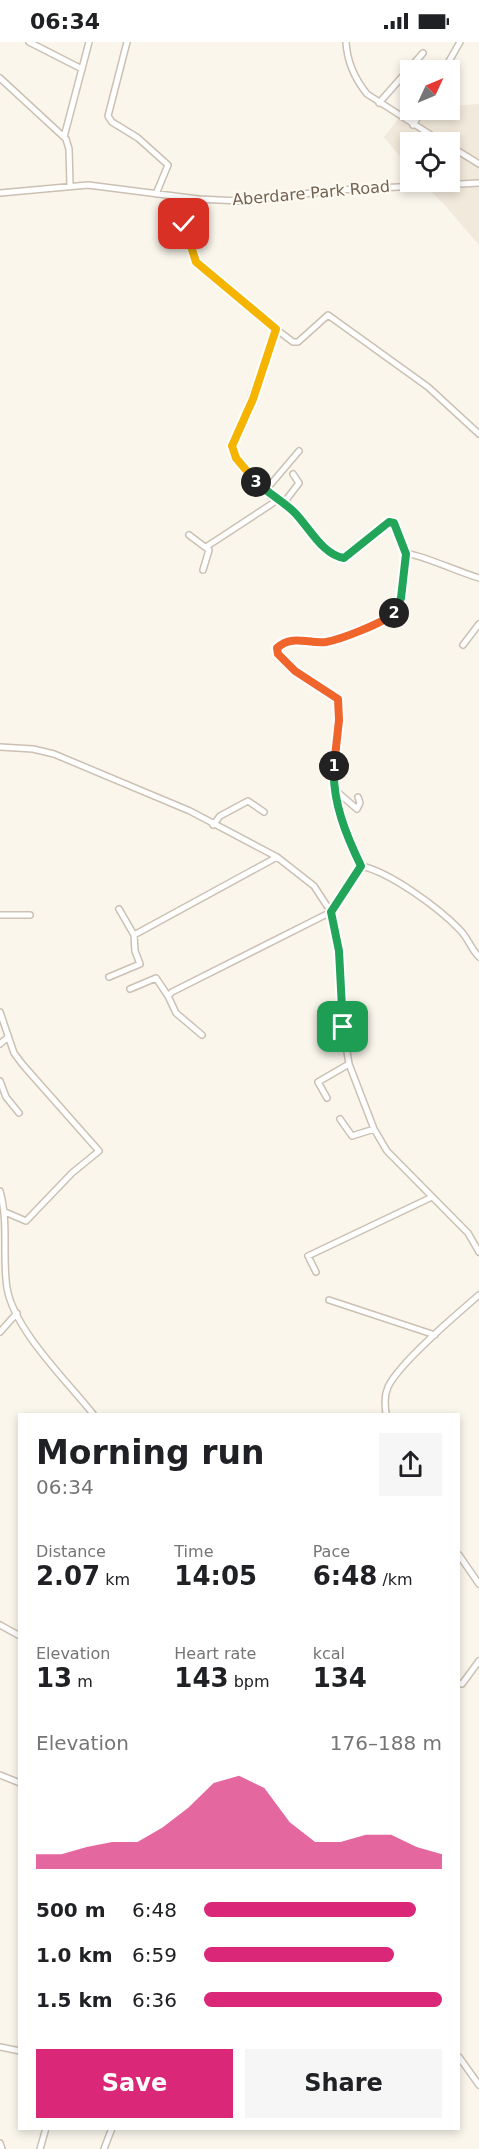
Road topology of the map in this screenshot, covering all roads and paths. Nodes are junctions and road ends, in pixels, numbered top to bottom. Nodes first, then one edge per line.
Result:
1 (29, 42) edge
2 (89, 42) edge
3 (127, 42) edge
4 (346, 42) edge
5 (460, 42) edge
6 (423, 53) dead end
7 (450, 60) edge
8 (82, 69) junction
9 (0, 78) edge
10 (379, 103) junction
11 (415, 120) edge
12 (412, 125) junction
13 (424, 132) edge
14 (64, 137) junction
15 (460, 152) edge
16 (479, 164) edge
17 (479, 183) edge
18 (70, 185) junction
19 (0, 193) edge
20 (156, 194) junction
21 (198, 199) junction
22 (276, 329) junction
23 (479, 434) edge
24 (299, 451) dead end
25 (293, 474) dead end
26 (265, 490) junction
27 (274, 498) junction
28 (283, 504) junction
29 (189, 535) dead end
30 (206, 547) junction
31 (406, 554) junction
32 (203, 570) dead end
33 (479, 578) edge
34 (479, 624) edge
35 (463, 645) dead end
36 (0, 747) edge
37 (335, 790) junction
38 (358, 797) dead end
39 (264, 812) dead end
40 (213, 825) junction
41 (277, 857) junction
42 (361, 866) junction
43 (120, 909) dead end
44 (331, 912) junction
45 (0, 915) edge
46 (30, 915) dead end
47 (134, 935) junction
48 (479, 957) edge
49 (109, 977) dead end
50 (130, 989) dead end
51 (168, 996) junction
52 (0, 1012) edge
53 (201, 1035) dead end
54 (8, 1037) junction
55 (0, 1044) edge
56 (349, 1064) junction
57 (0, 1080) edge
58 (327, 1098) dead end
59 (19, 1113) dead end
60 (340, 1119) dead end
61 (374, 1129) junction
62 (0, 1191) edge
63 (432, 1197) junction
64 (5, 1212) junction
65 (479, 1252) edge
66 (316, 1272) dead end
67 (479, 1295) edge
68 (329, 1300) dead end
69 (17, 1313) junction
70 (0, 1332) edge
71 (435, 1335) junction
72 (92, 1413) edge
73 (386, 1413) edge
74 (460, 1556) edge
75 (479, 1584) edge
76 (0, 1625) edge
77 (18, 1635) edge
78 (479, 1660) edge
79 (460, 1683) edge
80 (0, 1775) edge
81 (18, 1782) edge
82 (0, 2047) edge
83 (18, 2051) edge
84 (460, 2058) edge
85 (479, 2085) edge
86 (45, 2130) edge
87 (111, 2130) edge
88 (0, 2143) edge
89 (2, 2149) edge
90 (39, 2149) edge
91 (104, 2149) edge

1 - 8 street
2 - 8 street
3 - 20 street
4 - 10 street
5 - 7 street
6 - 10 street
8 - 14 street
9 - 14 street
10 - 12 street
11 - 12 street
12 - 13 street
14 - 18 street
15 - 16 street
17 - 21 street, Aberdare Park Road
18 - 19 street, Aberdare Park Road
18 - 20 street, Aberdare Park Road
20 - 21 street, Aberdare Park Road
21 - 22 street
22 - 23 street
22 - 26 street
24 - 26 street
25 - 28 street
26 - 27 street
27 - 28 street
27 - 30 street
28 - 31 street
29 - 30 street
30 - 32 street
31 - 33 street
31 - 37 street
34 - 35 street
36 - 40 street
37 - 38 street
37 - 42 street
39 - 40 street
40 - 41 street
41 - 44 street
41 - 47 street
42 - 44 street
42 - 48 street
43 - 47 street
44 - 51 street
44 - 56 street
45 - 46 street
47 - 49 street
50 - 51 street
51 - 53 street
52 - 54 street
54 - 55 street
54 - 64 street
56 - 58 street
56 - 61 street
57 - 59 street
60 - 61 street
61 - 63 street
62 - 64 street
63 - 65 street
63 - 66 street
64 - 69 street
67 - 71 street
68 - 71 street
69 - 70 street
69 - 72 street
71 - 73 street
74 - 75 street
76 - 77 street
78 - 79 street
80 - 81 street
82 - 83 street
84 - 85 street
86 - 90 street
87 - 91 street
88 - 89 street

